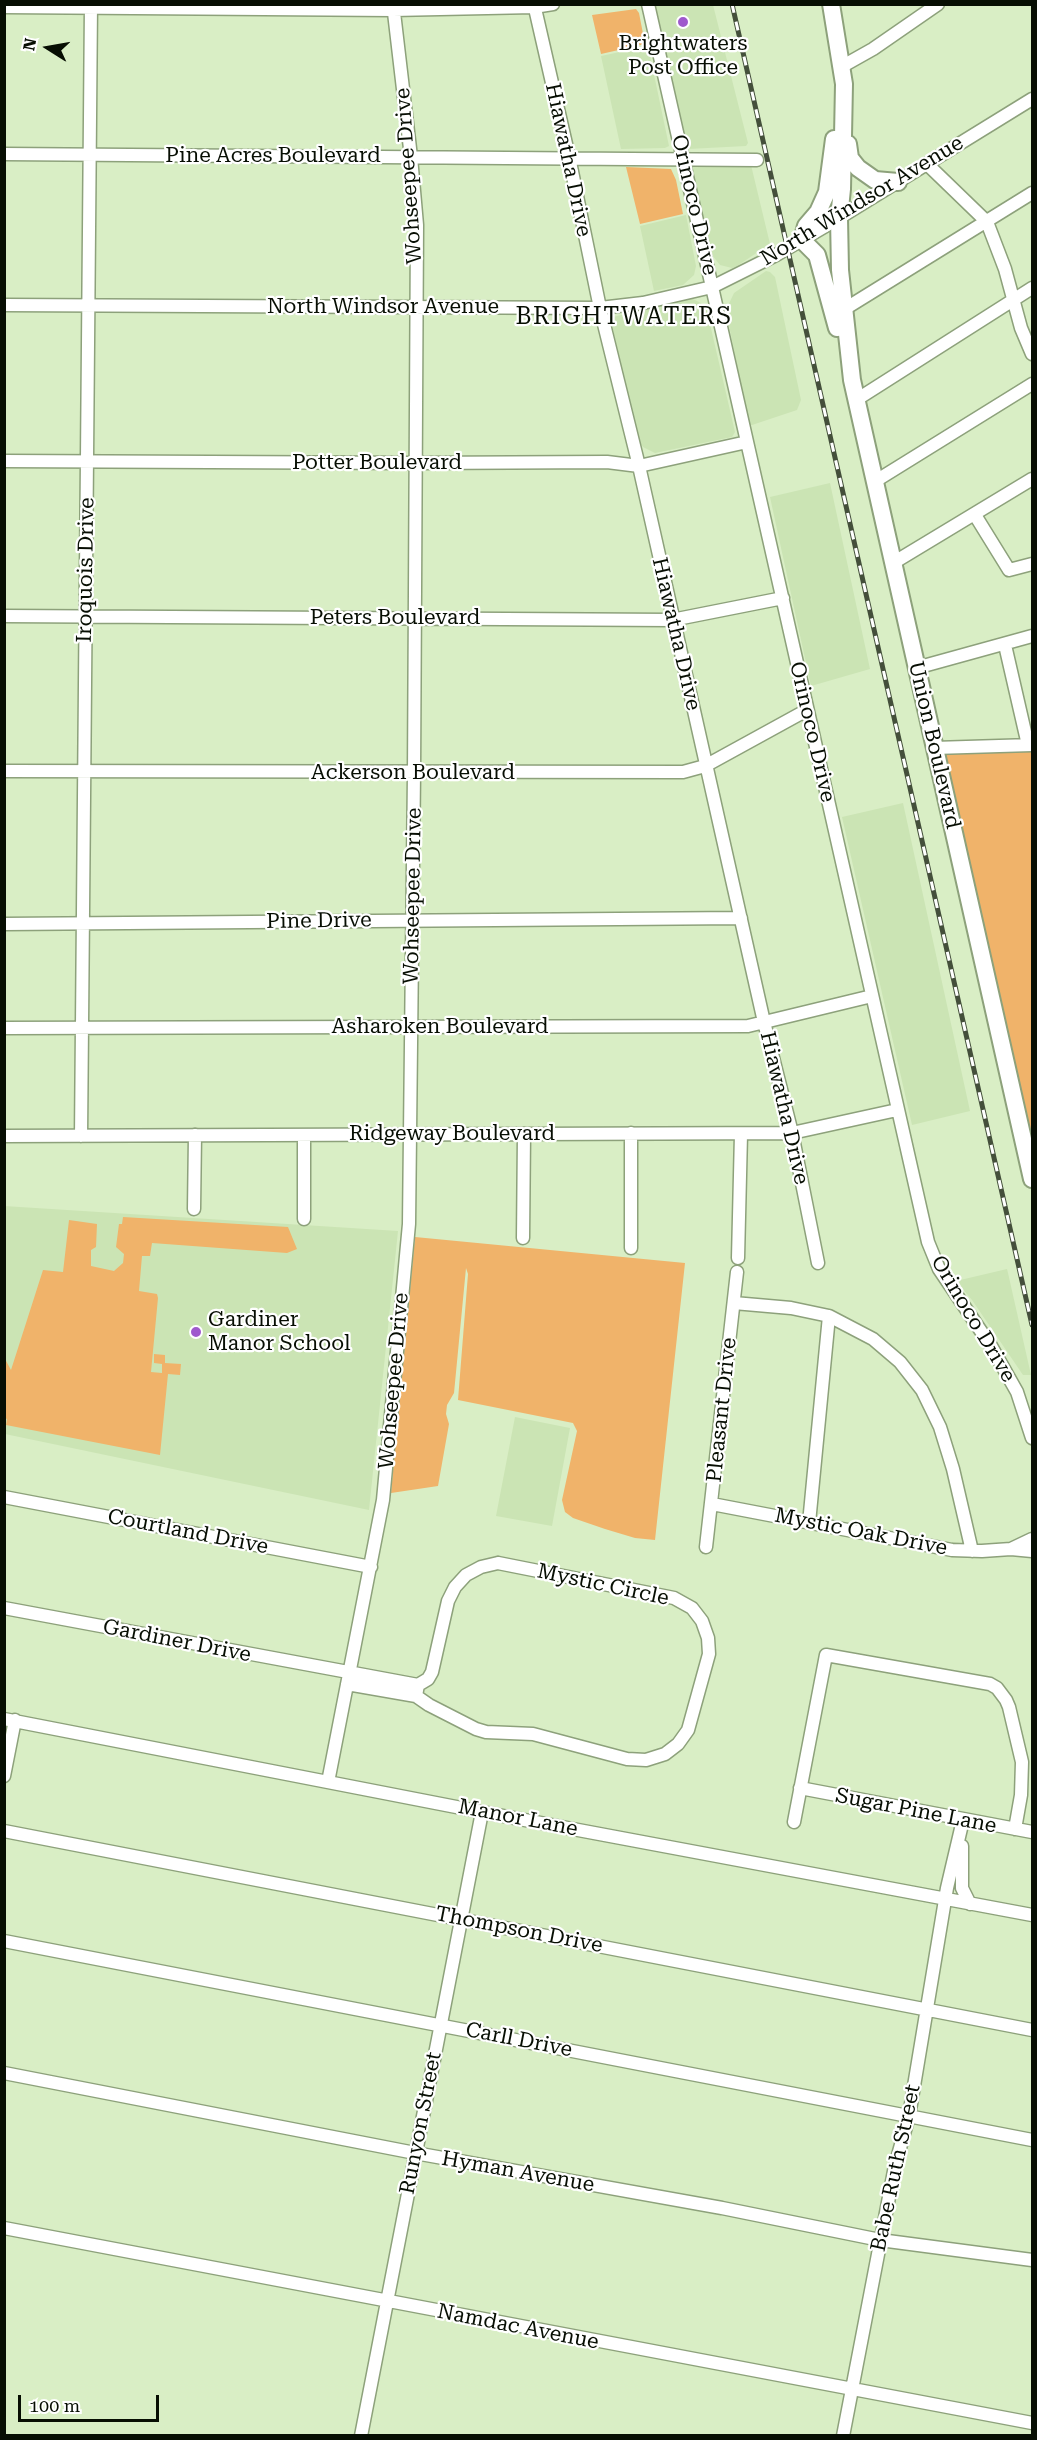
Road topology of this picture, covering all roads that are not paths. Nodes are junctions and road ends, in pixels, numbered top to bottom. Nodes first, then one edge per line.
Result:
1 (553, 4) edge
2 (648, 4) edge
3 (831, 4) edge
4 (938, 4) edge
5 (91, 6) edge
6 (534, 6) edge
7 (4, 7) edge
8 (393, 7) edge
9 (841, 67) junction
10 (844, 84) junction
11 (1032, 99) edge
12 (842, 108) junction
13 (4, 154) edge
14 (88, 155) junction
15 (411, 157) junction
16 (569, 157) junction
17 (683, 158) junction
18 (757, 160) dead end
19 (927, 164) junction
20 (898, 182) junction
21 (1032, 193) edge
22 (839, 218) junction
23 (987, 222) junction
24 (802, 240) junction
25 (712, 287) junction
26 (1032, 288) edge
27 (1013, 300) junction
28 (4, 305) edge
29 (89, 305) junction
30 (416, 308) junction
31 (600, 308) junction
32 (843, 310) junction
33 (1032, 354) edge
34 (852, 380) junction
35 (1032, 384) edge
36 (856, 400) junction
37 (747, 442) junction
38 (4, 461) edge
39 (88, 463) junction
40 (416, 463) junction
41 (639, 465) junction
42 (1032, 479) edge
43 (874, 482) junction
44 (975, 515) junction
45 (892, 563) junction
46 (1032, 564) edge
47 (783, 598) junction
48 (4, 616) edge
49 (86, 617) junction
50 (414, 617) junction
51 (672, 620) junction
52 (1032, 636) edge
53 (1005, 645) junction
54 (916, 668) junction
55 (807, 710) junction
56 (1030, 745) edge
57 (934, 748) junction
58 (705, 766) junction
59 (4, 771) edge
60 (85, 771) junction
61 (414, 773) junction
62 (741, 918) junction
63 (412, 920) junction
64 (4, 924) edge
65 (83, 924) junction
66 (872, 996) junction
67 (764, 1022) junction
68 (411, 1027) junction
69 (4, 1028) edge
70 (83, 1028) junction
71 (897, 1110) junction
72 (409, 1133) junction
73 (631, 1133) junction
74 (792, 1133) junction
75 (524, 1134) junction
76 (741, 1134) junction
77 (195, 1135) junction
78 (304, 1135) junction
79 (4, 1136) edge
80 (81, 1136) junction
81 (1032, 1179) edge
82 (194, 1209) dead end
83 (304, 1219) dead end
84 (523, 1238) dead end
85 (631, 1248) dead end
86 (738, 1258) dead end
87 (818, 1263) dead end
88 (737, 1272) dead end
89 (734, 1303) junction
90 (829, 1316) junction
91 (1032, 1438) edge
92 (4, 1497) edge
93 (712, 1504) junction
94 (809, 1523) junction
95 (1032, 1539) edge
96 (706, 1547) dead end
97 (1011, 1549) junction
98 (972, 1551) junction
99 (1032, 1551) edge
100 (370, 1567) junction
101 (4, 1608) edge
102 (348, 1679) junction
103 (417, 1691) junction
104 (10, 1720) edge
105 (4, 1776) edge
106 (328, 1782) junction
107 (801, 1788) junction
108 (482, 1812) junction
109 (794, 1822) dead end
110 (963, 1823) junction
111 (1015, 1829) junction
112 (4, 1831) edge
113 (1032, 1832) edge
114 (947, 1900) junction
115 (970, 1904) junction
116 (1032, 1915) edge
117 (460, 1919) junction
118 (4, 1941) edge
119 (927, 2010) junction
120 (440, 2025) junction
121 (1032, 2030) edge
122 (4, 2073) edge
123 (909, 2116) junction
124 (1032, 2140) edge
125 (415, 2153) junction
126 (4, 2228) edge
127 (880, 2240) junction
128 (1032, 2260) edge
129 (386, 2302) junction
130 (851, 2390) junction
131 (1032, 2423) edge
132 (361, 2436) edge
133 (843, 2436) edge

1 - 6 street
2 - 17 street, Orinoco Drive
3 - 9 main road
4 - 9 street
5 - 7 street
5 - 8 street
5 - 14 street, Iroquois Drive
6 - 8 street
6 - 16 street, Hiawatha Drive
8 - 15 street, Wohseepee Drive
9 - 10 main road
10 - 12 main road
10 - 24 main road
11 - 19 street, North Windsor Avenue
12 - 20 main road
12 - 22 main road
13 - 14 street, Pine Acres Boulevard
14 - 15 street, Pine Acres Boulevard
14 - 29 street, Iroquois Drive
15 - 16 street, Pine Acres Boulevard
15 - 30 street, Wohseepee Drive
16 - 17 street, Pine Acres Boulevard
16 - 31 street, Hiawatha Drive
17 - 18 street, Pine Acres Boulevard
17 - 25 street, Orinoco Drive
19 - 20 street, North Windsor Avenue
19 - 23 street
20 - 22 street, North Windsor Avenue
21 - 23 street
22 - 24 street, North Windsor Avenue
22 - 32 main road, Union Boulevard
23 - 27 street
23 - 32 street
24 - 25 street, North Windsor Avenue
24 - 34 main road
25 - 31 street, North Windsor Avenue
25 - 37 street, Orinoco Drive
26 - 27 street
27 - 33 street
27 - 36 street
28 - 29 street, North Windsor Avenue
29 - 30 street, North Windsor Avenue
29 - 39 street, Iroquois Drive
30 - 31 street, North Windsor Avenue
30 - 40 street, Wohseepee Drive
31 - 41 street, Hiawatha Drive
32 - 34 main road, Union Boulevard
34 - 36 main road, Union Boulevard
35 - 43 street
36 - 43 main road, Union Boulevard
37 - 41 street, Potter Boulevard
37 - 47 street, Orinoco Drive
38 - 39 street, Potter Boulevard
39 - 40 street, Potter Boulevard
39 - 49 street, Iroquois Drive
40 - 41 street, Potter Boulevard
40 - 50 street, Wohseepee Drive
41 - 51 street, Hiawatha Drive
42 - 44 street
43 - 45 main road, Union Boulevard
44 - 45 street
44 - 46 street
45 - 54 main road, Union Boulevard
47 - 51 street, Peters Boulevard
47 - 55 street, Orinoco Drive
48 - 49 street, Peters Boulevard
49 - 50 street, Peters Boulevard
49 - 60 street, Iroquois Drive
50 - 51 street, Peters Boulevard
50 - 61 street, Wohseepee Drive
51 - 58 street, Hiawatha Drive
52 - 53 street
53 - 54 street
53 - 56 street
54 - 57 main road, Union Boulevard
55 - 58 street, Ackerson Boulevard
55 - 66 street, Orinoco Drive
56 - 57 street
57 - 81 main road, Union Boulevard
58 - 61 street, Ackerson Boulevard
58 - 62 street, Hiawatha Drive
59 - 60 street, Ackerson Boulevard
60 - 61 street, Ackerson Boulevard
60 - 65 street, Iroquois Drive
61 - 63 street, Wohseepee Drive
62 - 63 street, Pine Drive
62 - 67 street, Hiawatha Drive
63 - 65 street, Pine Drive
63 - 68 street, Wohseepee Drive
64 - 65 street, Pine Drive
65 - 70 street, Iroquois Drive
66 - 67 street, Asharoken Boulevard
66 - 71 street, Orinoco Drive
67 - 68 street, Asharoken Boulevard
67 - 74 street, Hiawatha Drive
68 - 70 street, Asharoken Boulevard
68 - 72 street, Wohseepee Drive
69 - 70 street, Asharoken Boulevard
70 - 80 street, Iroquois Drive
71 - 74 street, Ridgeway Boulevard
71 - 91 street, Orinoco Drive
72 - 75 street, Ridgeway Boulevard
72 - 78 street, Ridgeway Boulevard
72 - 100 street, Wohseepee Drive
73 - 75 street, Ridgeway Boulevard
73 - 76 street, Ridgeway Boulevard
73 - 85 street
74 - 76 street, Ridgeway Boulevard
74 - 87 street, Hiawatha Drive
75 - 84 street
76 - 86 street
77 - 78 street, Ridgeway Boulevard
77 - 80 street, Ridgeway Boulevard
77 - 82 street
78 - 83 street
79 - 80 street, Ridgeway Boulevard
88 - 89 street, Pleasant Drive
89 - 90 street
89 - 93 street, Pleasant Drive
90 - 94 street
90 - 98 street
92 - 100 street, Courtland Drive
93 - 94 street, Mystic Oak Drive
93 - 96 street, Pleasant Drive
94 - 98 street, Mystic Oak Drive
95 - 97 street, Mystic Oak Drive
97 - 98 street, Mystic Oak Drive
97 - 99 street, Mystic Oak Drive
100 - 102 street, Wohseepee Drive
101 - 102 street, Gardiner Drive
102 - 103 street, Mystic Circle
102 - 106 street, Wohseepee Drive
103 - 103 street, Mystic Circle
104 - 105 street
104 - 106 street, Manor Lane
106 - 108 street, Manor Lane
107 - 109 street
107 - 110 street, Sugar Pine Lane
107 - 111 street
108 - 114 street, Manor Lane
108 - 117 street, Runyon Street
110 - 111 street, Sugar Pine Lane
110 - 114 street, Babe Ruth Street
110 - 115 street
111 - 113 street, Sugar Pine Lane
112 - 117 street, Thompson Drive
114 - 115 street, Manor Lane
114 - 119 street, Babe Ruth Street
115 - 116 street, Manor Lane
117 - 119 street, Thompson Drive
117 - 120 street, Runyon Street
118 - 120 street, Carll Drive
119 - 121 street, Thompson Drive
119 - 123 street, Babe Ruth Street
120 - 123 street, Carll Drive
120 - 125 street, Runyon Street
122 - 125 street, Hyman Avenue
123 - 124 street, Carll Drive
123 - 127 street, Babe Ruth Street
125 - 127 street, Hyman Avenue
125 - 129 street, Runyon Street
126 - 129 street, Namdac Avenue
127 - 128 street, Hyman Avenue
127 - 130 street, Babe Ruth Street
129 - 130 street, Namdac Avenue
129 - 132 street, Runyon Street
130 - 131 street, Namdac Avenue
130 - 133 street, Babe Ruth Street

